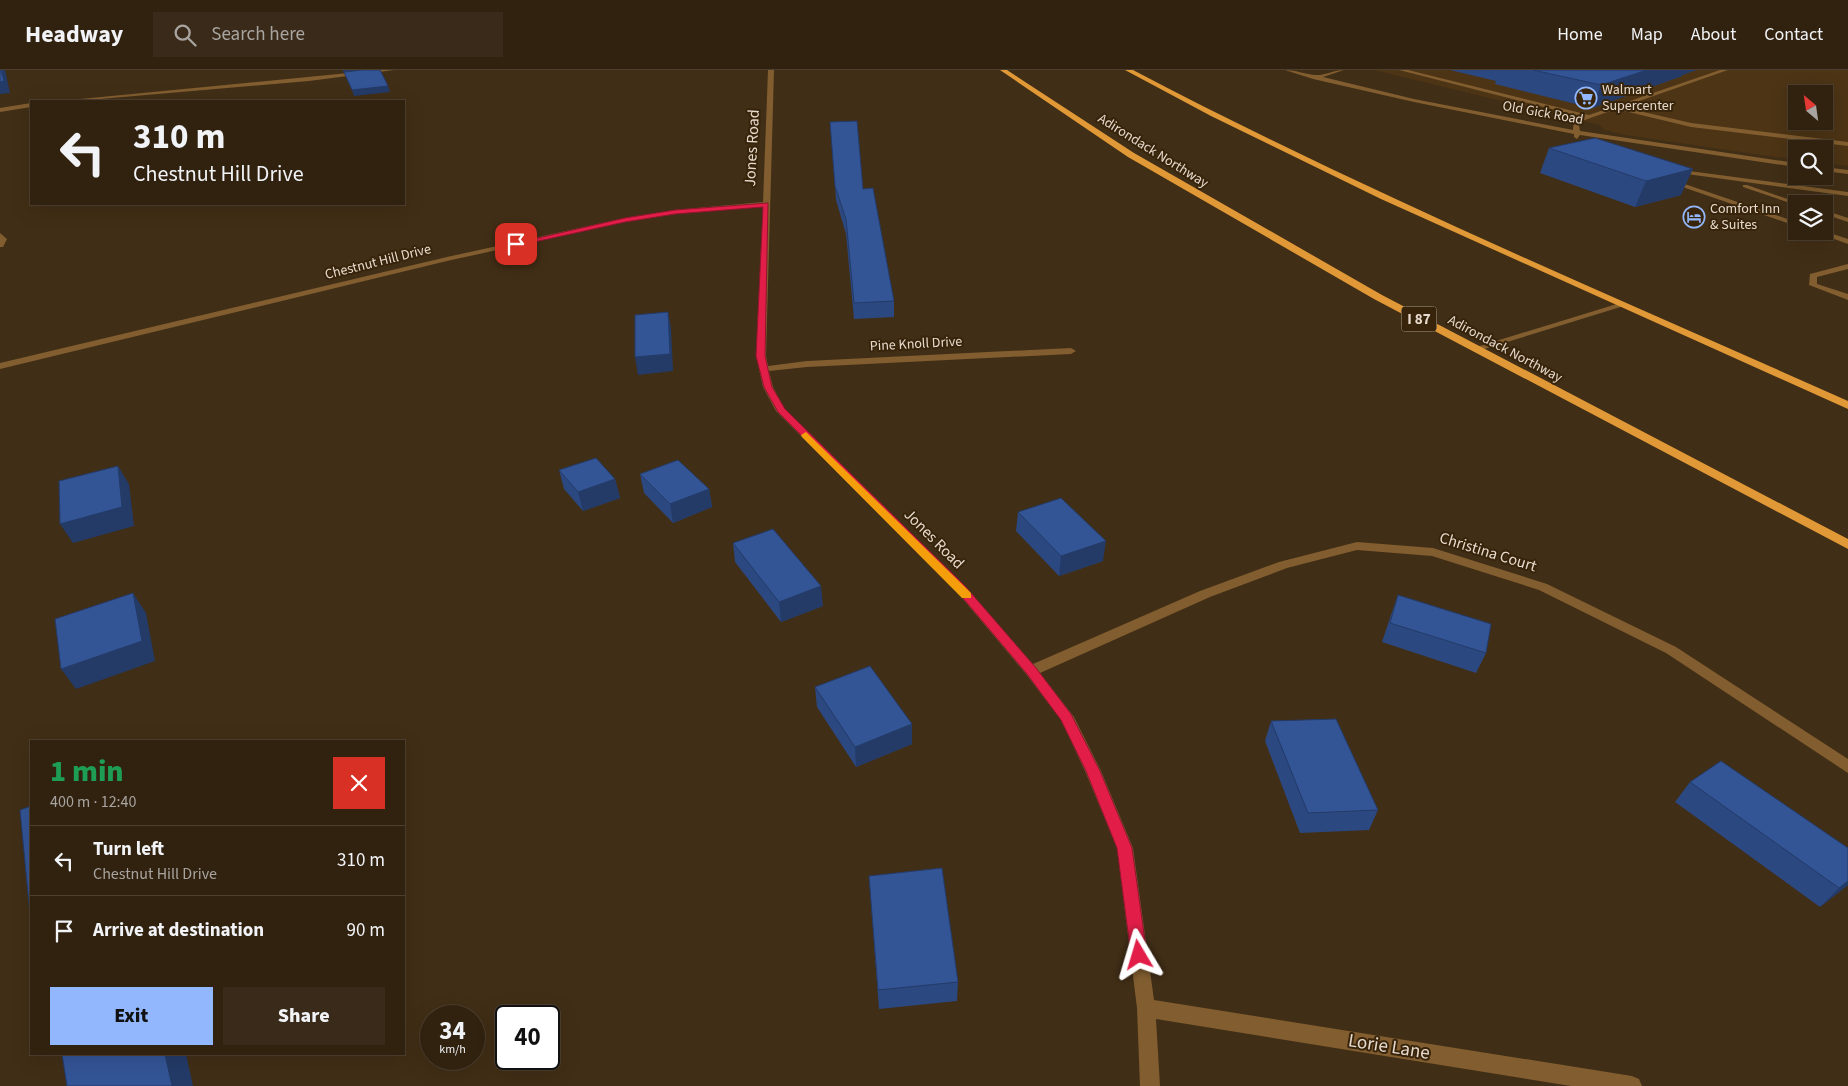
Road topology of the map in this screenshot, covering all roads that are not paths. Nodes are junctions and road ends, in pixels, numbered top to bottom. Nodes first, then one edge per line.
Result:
1 (391, 70) edge
2 (771, 70) edge
3 (1003, 70) edge
4 (1128, 70) edge
5 (1288, 70) edge
6 (1341, 70) edge
7 (1402, 70) edge
8 (1725, 70) edge
9 (1315, 78) junction
10 (73, 100) edge
11 (30, 105) edge
12 (1616, 108) junction
13 (0, 110) edge
14 (1590, 117) junction
15 (1575, 132) junction
16 (1848, 144) edge
17 (1580, 145) edge
18 (1788, 164) edge
19 (1670, 170) edge
20 (1833, 170) edge
21 (1848, 172) edge
22 (1714, 176) junction
23 (1659, 177) edge
24 (1822, 191) junction
25 (1848, 194) edge
26 (1848, 199) edge
27 (1788, 200) edge
28 (766, 204) junction
29 (1833, 215) edge
30 (1848, 220) edge
31 (1788, 221) edge
32 (0, 235) edge
33 (1833, 237) edge
34 (1848, 242) edge
35 (0, 245) edge
36 (1848, 266) edge
37 (1848, 297) edge
38 (1623, 305) junction
39 (1475, 350) junction
40 (1071, 351) dead end
41 (0, 366) edge
42 (764, 369) junction
43 (1848, 405) edge
44 (1848, 545) edge
45 (1032, 671) junction
46 (1848, 767) edge
47 (1146, 1008) junction
48 (1150, 1086) edge
49 (1632, 1086) edge

1 - 10 street
2 - 28 street, Jones Road
3 - 39 highway, Adirondack Northway / I 87
4 - 38 highway
5 - 9 street, Old Gick Road
6 - 9 street
7 - 14 street
8 - 12 street
9 - 15 street, Old Gick Road
11 - 13 street
12 - 14 street
12 - 16 street
14 - 15 street
15 - 17 street
15 - 18 street, Old Gick Road
19 - 22 street
20 - 21 street
22 - 24 street
22 - 27 street
23 - 31 street
24 - 25 street
24 - 26 street
28 - 41 street, Chestnut Hill Drive
28 - 42 street, Jones Road
29 - 30 street
32 - 35 street
33 - 34 street
36 - 37 street
38 - 39 street
38 - 43 highway
39 - 44 highway, Adirondack Northway / I 87
40 - 42 street, Pine Knoll Drive
42 - 45 street, Jones Road
45 - 46 street, Christina Court
45 - 47 street, Jones Road
47 - 48 street, Jones Road
47 - 49 street, Lorie Lane

